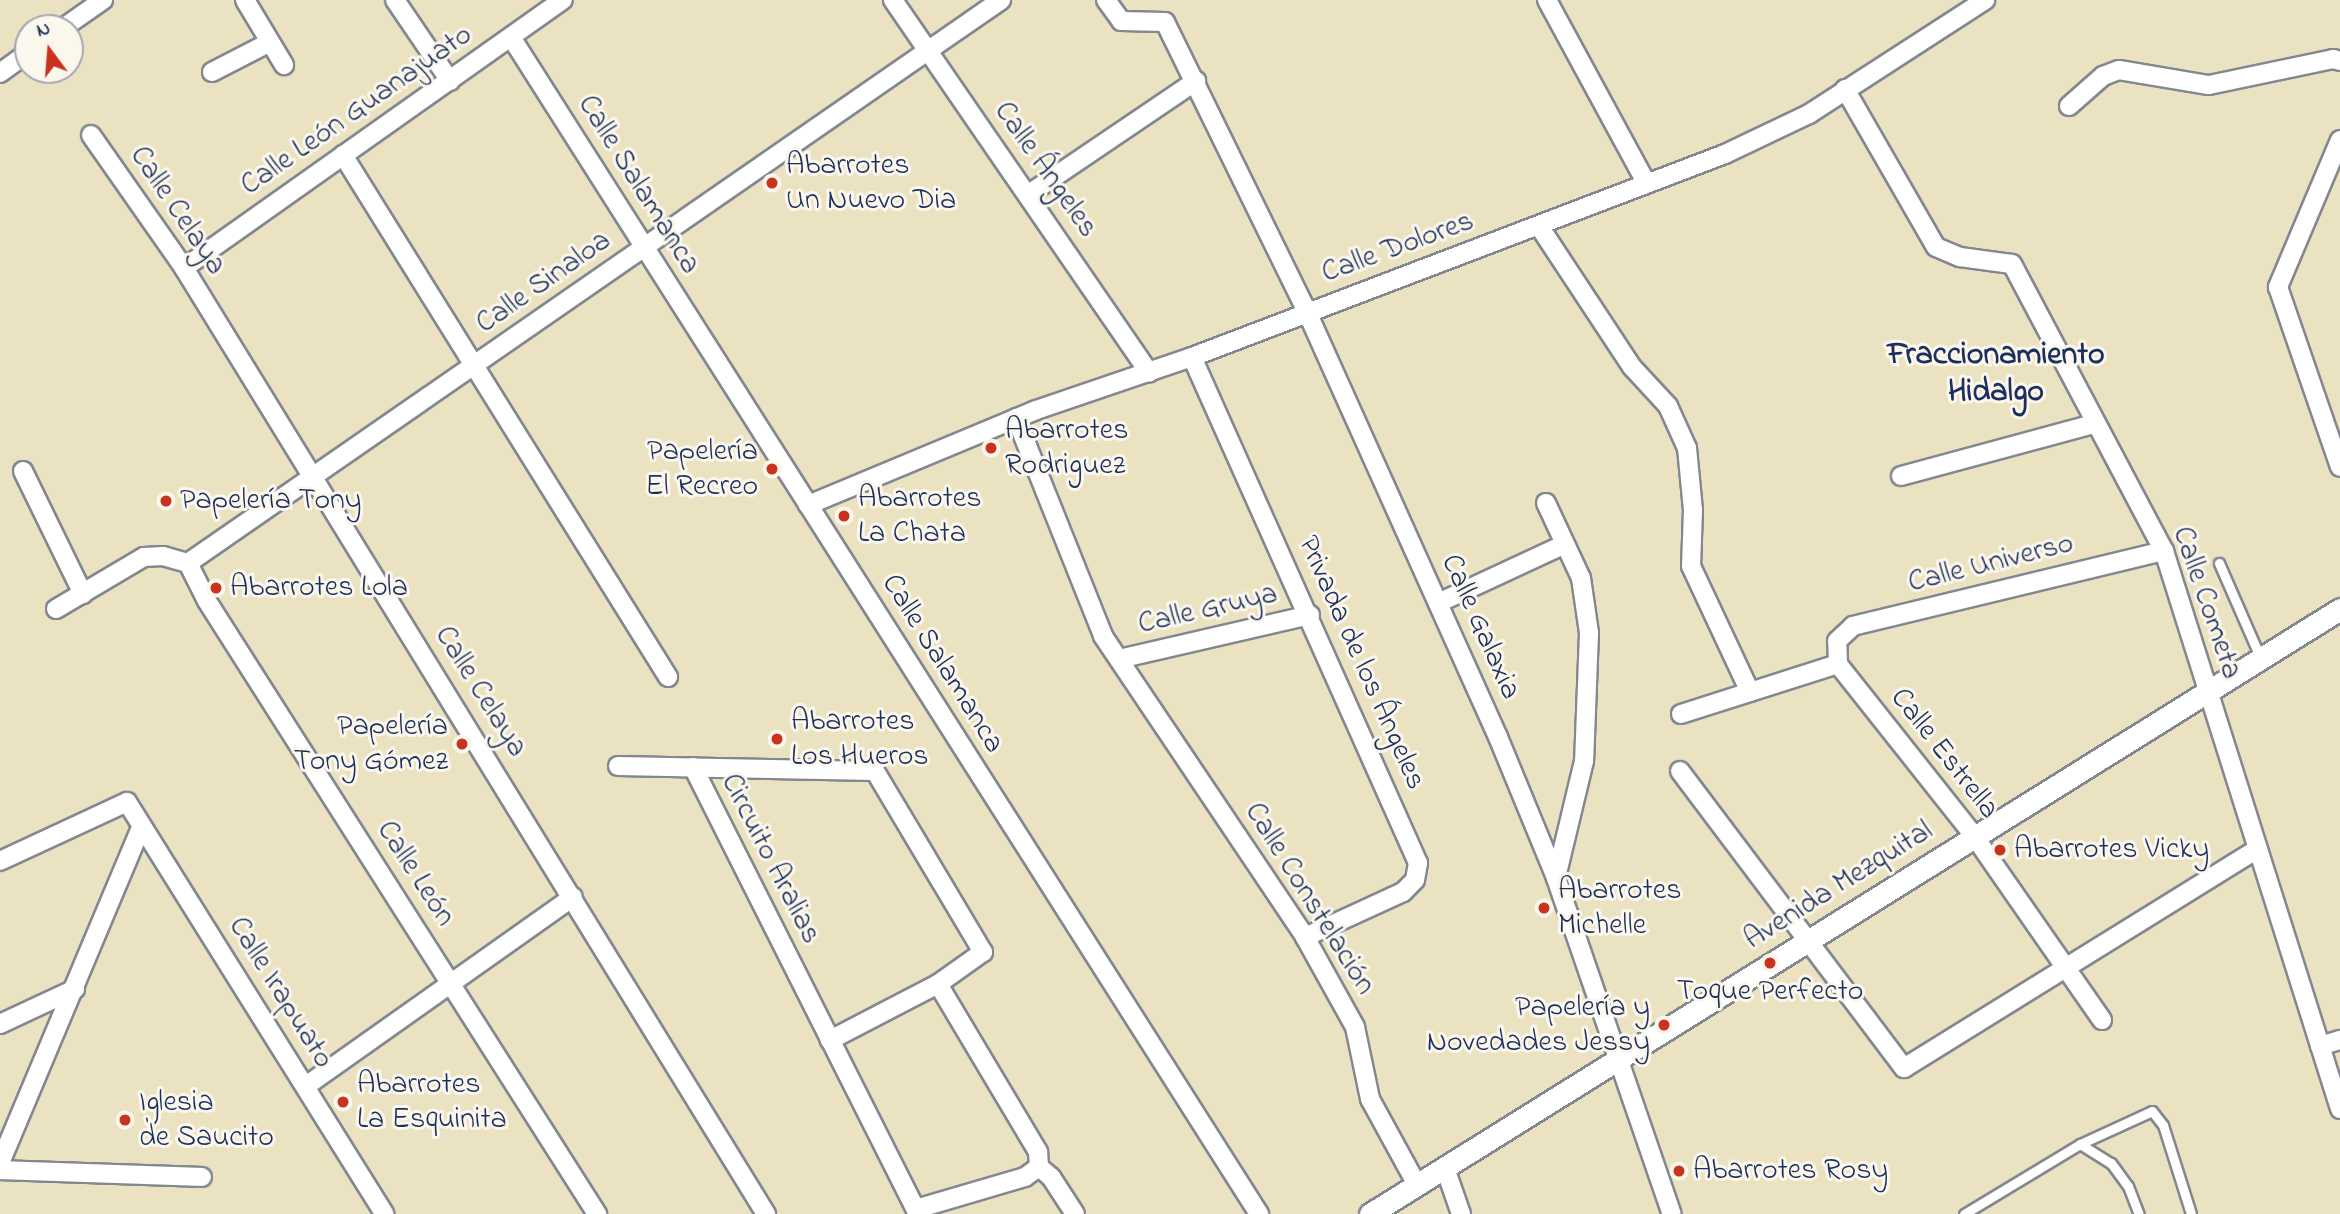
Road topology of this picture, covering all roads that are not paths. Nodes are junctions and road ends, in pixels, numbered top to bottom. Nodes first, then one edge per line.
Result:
1 (103, 0) edge
2 (244, 0) edge
3 (395, 0) edge
4 (563, 0) edge
5 (893, 0) edge
6 (1001, 0) edge
7 (1107, 0) edge
8 (1547, 0) edge
9 (1985, 0) edge
10 (83, 14) edge
11 (511, 37) junction
12 (270, 42) junction
13 (928, 51) junction
14 (2340, 61) edge
15 (284, 65) dead end
16 (212, 72) dead end
17 (1196, 80) junction
18 (450, 81) junction
19 (1845, 89) junction
20 (2069, 106) dead end
21 (91, 135) dead end
22 (2340, 140) edge
23 (343, 155) junction
24 (1647, 184) junction
25 (1028, 194) junction
26 (1539, 226) junction
27 (645, 247) junction
28 (184, 268) junction
29 (1307, 312) junction
30 (1192, 357) junction
31 (475, 366) junction
32 (1149, 372) junction
33 (1016, 418) junction
34 (2094, 425) junction
35 (2340, 467) edge
36 (23, 471) dead end
37 (1901, 476) dead end
38 (315, 479) junction
39 (1546, 503) dead end
40 (808, 505) junction
41 (1563, 545) junction
42 (2164, 551) junction
43 (188, 563) junction
44 (2219, 563) dead end
45 (83, 594) junction
46 (1438, 603) junction
47 (56, 609) dead end
48 (2340, 609) edge
49 (1310, 615) junction
50 (1119, 659) junction
51 (2260, 659) junction
52 (1838, 664) junction
53 (668, 677) dead end
54 (1750, 692) junction
55 (2208, 692) junction
56 (1681, 714) dead end
57 (618, 766) dead end
58 (693, 767) junction
59 (1680, 771) dead end
60 (141, 827) junction
61 (1975, 837) junction
62 (2258, 849) junction
63 (0, 861) edge
64 (1556, 878) junction
65 (573, 897) junction
66 (1305, 937) junction
67 (1810, 940) junction
68 (2066, 968) junction
69 (452, 983) junction
70 (938, 984) junction
71 (75, 989) junction
72 (2102, 1020) dead end
73 (0, 1024) edge
74 (830, 1040) junction
75 (2340, 1040) edge
76 (2320, 1045) junction
77 (1618, 1060) junction
78 (306, 1086) junction
79 (2340, 1109) edge
80 (2080, 1144) junction
81 (0, 1163) edge
82 (1039, 1167) junction
83 (1445, 1168) junction
84 (0, 1170) edge
85 (202, 1177) dead end
86 (1417, 1185) junction
87 (917, 1212) edge
88 (384, 1214) edge
89 (597, 1214) edge
90 (766, 1214) edge
91 (1075, 1214) edge
92 (1259, 1214) edge
93 (1370, 1214) edge
94 (1461, 1214) edge
95 (1672, 1214) edge
96 (1964, 1214) edge
97 (2139, 1214) edge
98 (2190, 1214) edge

1 - 10 street
2 - 12 street
3 - 18 street
4 - 11 street, Calle León Guanajuato
5 - 13 street, Calle Ángeles
6 - 13 street, Calle Sinaloa
7 - 17 street, Calle Galaxia
8 - 24 street
9 - 19 street, Calle Dolores
11 - 18 street, Calle León Guanajuato
11 - 27 street, Calle Salamanca
12 - 15 street
12 - 16 street
13 - 25 street, Calle Ángeles
13 - 27 street, Calle Sinaloa
14 - 20 street
17 - 25 street
17 - 29 street, Calle Galaxia
18 - 23 street, Calle León Guanajuato
19 - 24 street, Calle Dolores
19 - 34 street, Calle Cometa
21 - 28 street, Calle Celaya
22 - 35 street
23 - 28 street, Calle León Guanajuato
23 - 31 street
24 - 26 street, Calle Dolores
25 - 32 street, Calle Ángeles
26 - 29 street, Calle Dolores
26 - 54 street
27 - 31 street, Calle Sinaloa
27 - 40 street, Calle Salamanca
28 - 38 street, Calle Celaya
29 - 30 street, Calle Dolores
29 - 46 street, Calle Galaxia
30 - 32 street, Calle Dolores
30 - 49 street, Privada de los Ángeles
31 - 38 street, Calle Sinaloa
31 - 53 street
32 - 33 street, Calle Dolores
33 - 40 street, Calle Dolores
33 - 50 street, Calle Constelación
34 - 37 street
34 - 42 street, Calle Cometa
36 - 45 street
38 - 43 street, Calle Sinaloa
38 - 65 street, Calle Celaya
39 - 41 street
40 - 92 street, Calle Salamanca
41 - 46 street
41 - 64 street
42 - 52 street, Calle Universo
42 - 55 street, Calle Cometa
43 - 45 street
43 - 69 street, Calle León
44 - 51 lane
45 - 47 street
46 - 64 street, Calle Galaxia
48 - 51 street, Avenida Mezquital
49 - 50 street, Calle Gruya
49 - 66 street, Privada de los Ángeles
50 - 66 street, Calle Constelación
51 - 55 street, Avenida Mezquital
52 - 54 street
52 - 61 street, Calle Estrella
54 - 56 street
55 - 61 street, Avenida Mezquital
55 - 62 street, Calle Cometa
57 - 58 street
58 - 70 street, Circuito Aralias
58 - 74 street, Circuito Aralias
59 - 67 street
60 - 63 street, Calle Irapuato
60 - 71 street
60 - 78 street, Calle Irapuato
61 - 67 street, Avenida Mezquital
61 - 68 street, Calle Estrella
62 - 68 street
62 - 76 street, Calle Cometa
64 - 77 street, Calle Galaxia
65 - 69 street
65 - 90 street, Calle Celaya
66 - 86 street, Calle Constelación
67 - 68 street
67 - 77 street, Avenida Mezquital
68 - 72 street, Calle Estrella
69 - 78 street
69 - 89 street, Calle León
70 - 74 street, Circuito Aralias
70 - 82 street
71 - 73 street
71 - 81 street
74 - 87 street, Circuito Aralias
75 - 76 street
76 - 79 street, Calle Cometa
77 - 83 street, Avenida Mezquital
77 - 95 street, Calle Galaxia
78 - 88 street, Calle Irapuato
80 - 96 lane
80 - 97 lane
80 - 98 lane
82 - 87 street, Circuito Aralias
82 - 91 street
83 - 86 street, Avenida Mezquital
83 - 94 street
84 - 85 street
86 - 93 street, Avenida Mezquital

